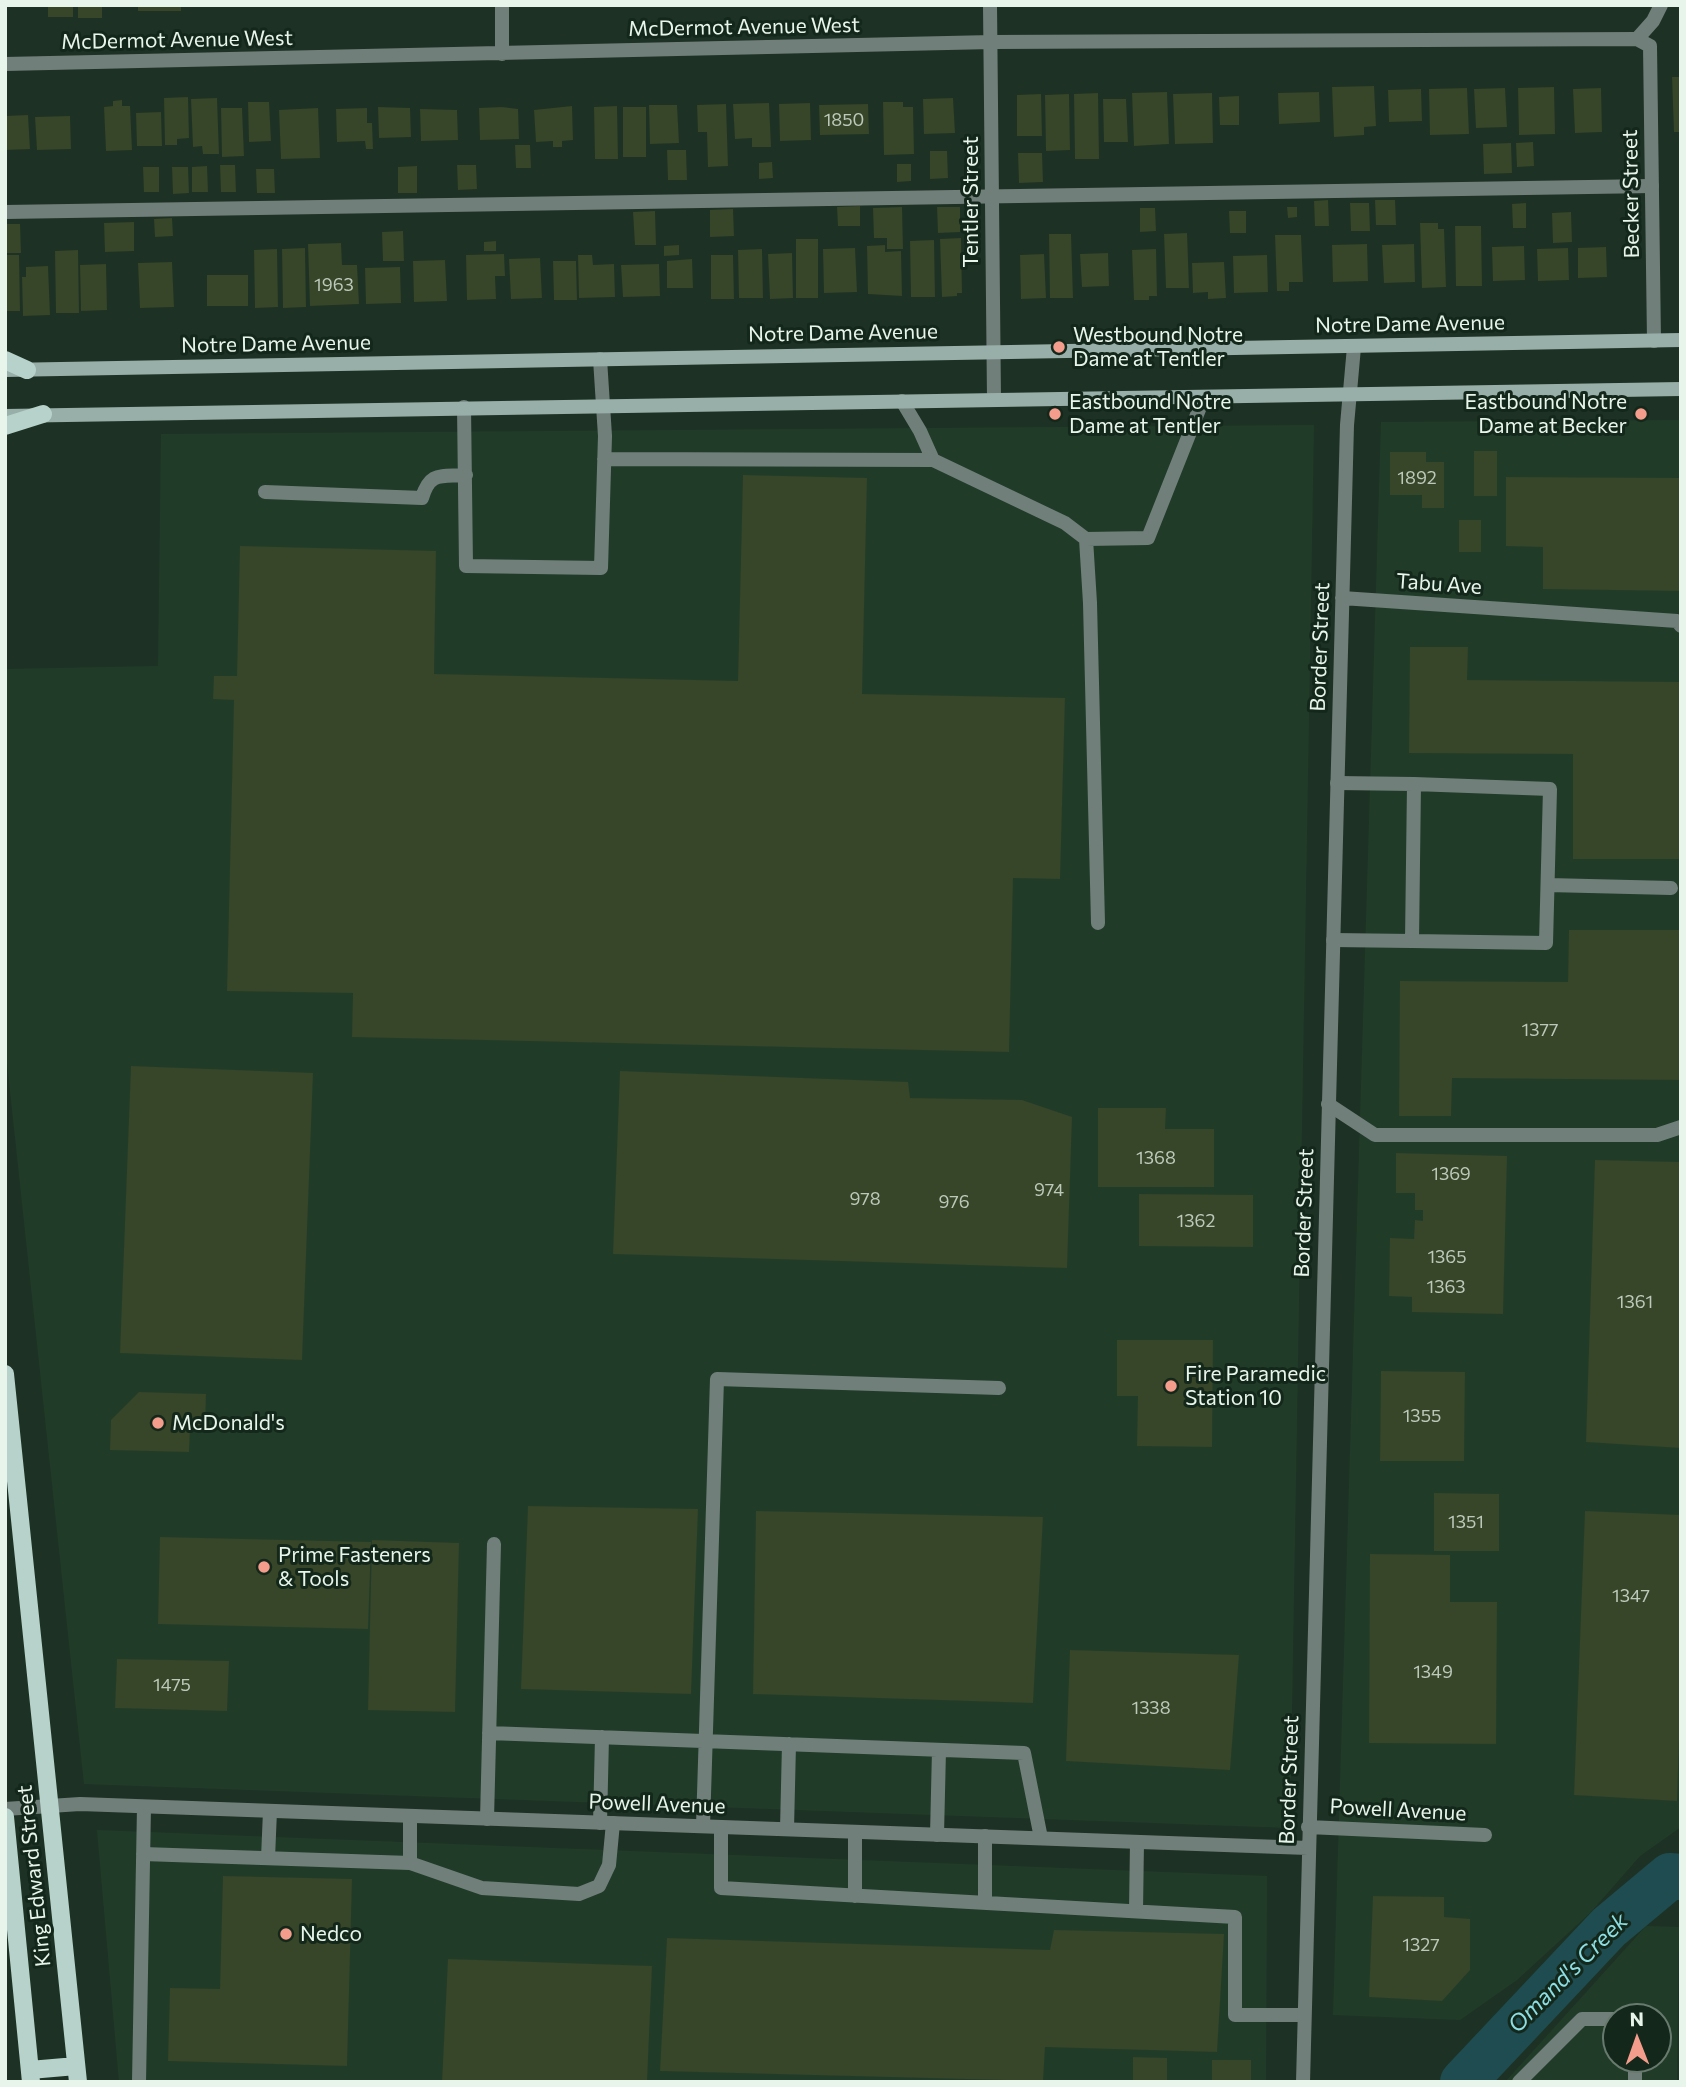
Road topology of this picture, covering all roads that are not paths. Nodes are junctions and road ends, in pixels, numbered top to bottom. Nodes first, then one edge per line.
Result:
1 (502, 5) edge
2 (990, 5) edge
3 (1661, 5) edge
4 (992, 42) junction
5 (1643, 43) junction
6 (502, 54) junction
7 (5, 64) edge
8 (1652, 186) junction
9 (992, 196) junction
10 (5, 212) edge
11 (1681, 340) edge
12 (1654, 341) junction
13 (1354, 347) junction
14 (993, 351) junction
15 (600, 359) junction
16 (5, 360) edge
17 (5, 370) edge
18 (27, 370) junction
19 (1681, 389) edge
20 (1349, 395) junction
21 (1205, 397) junction
22 (994, 400) junction
23 (902, 401) junction
24 (602, 405) junction
25 (464, 407) junction
26 (43, 414) junction
27 (5, 416) edge
28 (5, 426) edge
29 (604, 459) junction
30 (933, 460) junction
31 (466, 475) junction
32 (265, 492) dead end
33 (1086, 539) junction
34 (1342, 598) junction
35 (1681, 626) edge
36 (1337, 783) junction
37 (1414, 784) junction
38 (1548, 885) junction
39 (1671, 888) dead end
40 (1098, 923) dead end
41 (1333, 940) junction
42 (1412, 941) junction
43 (1328, 1104) junction
44 (1681, 1127) edge
45 (5, 1374) edge
46 (999, 1388) dead end
47 (12, 1493) edge
48 (494, 1544) dead end
49 (489, 1733) junction
50 (602, 1737) junction
51 (706, 1741) junction
52 (789, 1744) junction
53 (939, 1749) junction
54 (50, 1805) junction
55 (144, 1807) junction
56 (5, 1809) edge
57 (270, 1811) junction
58 (410, 1816) junction
59 (5, 1817) edge
60 (487, 1819) junction
61 (606, 1823) junction
62 (704, 1826) junction
63 (721, 1827) junction
64 (1308, 1827) junction
65 (787, 1829) junction
66 (855, 1832) junction
67 (937, 1835) junction
68 (1485, 1835) dead end
69 (985, 1836) junction
70 (1041, 1838) junction
71 (1137, 1842) junction
72 (1308, 1848) junction
73 (143, 1854) junction
74 (268, 1858) junction
75 (410, 1863) junction
76 (855, 1896) junction
77 (985, 1903) junction
78 (1136, 1912) junction
79 (1304, 2015) junction
80 (1602, 2019) edge
81 (77, 2074) edge
82 (31, 2076) edge
83 (139, 2082) edge
84 (1303, 2082) edge
85 (1518, 2082) edge

1 - 6 street
2 - 4 street, Tentler Street
3 - 5 street
4 - 5 street, McDermot Avenue West
4 - 6 street, McDermot Avenue West
4 - 9 street, Tentler Street
5 - 8 street, Becker Street
6 - 7 street, McDermot Avenue West
8 - 9 street
8 - 12 street, Becker Street
9 - 10 street
9 - 14 street, Tentler Street
11 - 12 main road, Notre Dame Avenue
12 - 13 main road, Notre Dame Avenue
13 - 14 main road, Notre Dame Avenue
13 - 20 street, Border Street
14 - 15 main road, Notre Dame Avenue
14 - 22 street, Tentler Street
15 - 18 main road, Notre Dame Avenue
15 - 24 street
16 - 18 main road
17 - 18 main road, Notre Dame Avenue
19 - 20 main road
20 - 21 main road
20 - 34 street, Border Street
21 - 22 main road
21 - 33 street
22 - 23 main road
23 - 24 main road
23 - 30 street
24 - 25 main road
24 - 29 street
25 - 26 main road
25 - 31 street
26 - 27 main road
26 - 28 main road
29 - 30 street
29 - 31 street
30 - 33 street
31 - 32 street
33 - 40 street
34 - 35 street, Tabu Ave
34 - 36 street, Border Street
36 - 37 street
36 - 41 street, Border Street
37 - 38 street
37 - 42 street
38 - 39 street
38 - 42 street
41 - 42 street
41 - 43 street, Border Street
43 - 44 street
43 - 64 street, Border Street
45 - 47 main road, King Edward Street
46 - 51 street
47 - 54 main road, King Edward Street
48 - 49 street
49 - 50 street
49 - 60 street
50 - 51 street
50 - 61 street
51 - 52 street
51 - 62 street
52 - 53 street
52 - 65 street
53 - 67 street
53 - 70 street
54 - 55 street, Powell Avenue
54 - 56 street, Powell Avenue
54 - 81 main road, King Edward Street
55 - 57 street, Powell Avenue
55 - 73 street
57 - 58 street, Powell Avenue
57 - 74 street
58 - 60 street, Powell Avenue
58 - 75 street
59 - 82 main road, King Edward Street
60 - 61 street, Powell Avenue
61 - 62 street, Powell Avenue
61 - 75 street
62 - 63 street, Powell Avenue
63 - 65 street, Powell Avenue
63 - 76 street
64 - 68 street, Powell Avenue
64 - 72 street, Border Street
65 - 66 street, Powell Avenue
66 - 67 street, Powell Avenue
66 - 76 street
67 - 69 street, Powell Avenue
69 - 70 street, Powell Avenue
69 - 77 street
70 - 71 street, Powell Avenue
71 - 72 street, Powell Avenue
71 - 78 street
72 - 79 street, Border Street
73 - 74 street
73 - 83 street
74 - 75 street
76 - 77 street
77 - 78 street
78 - 79 street
79 - 84 street, Border Street
80 - 85 street
81 - 82 main road

